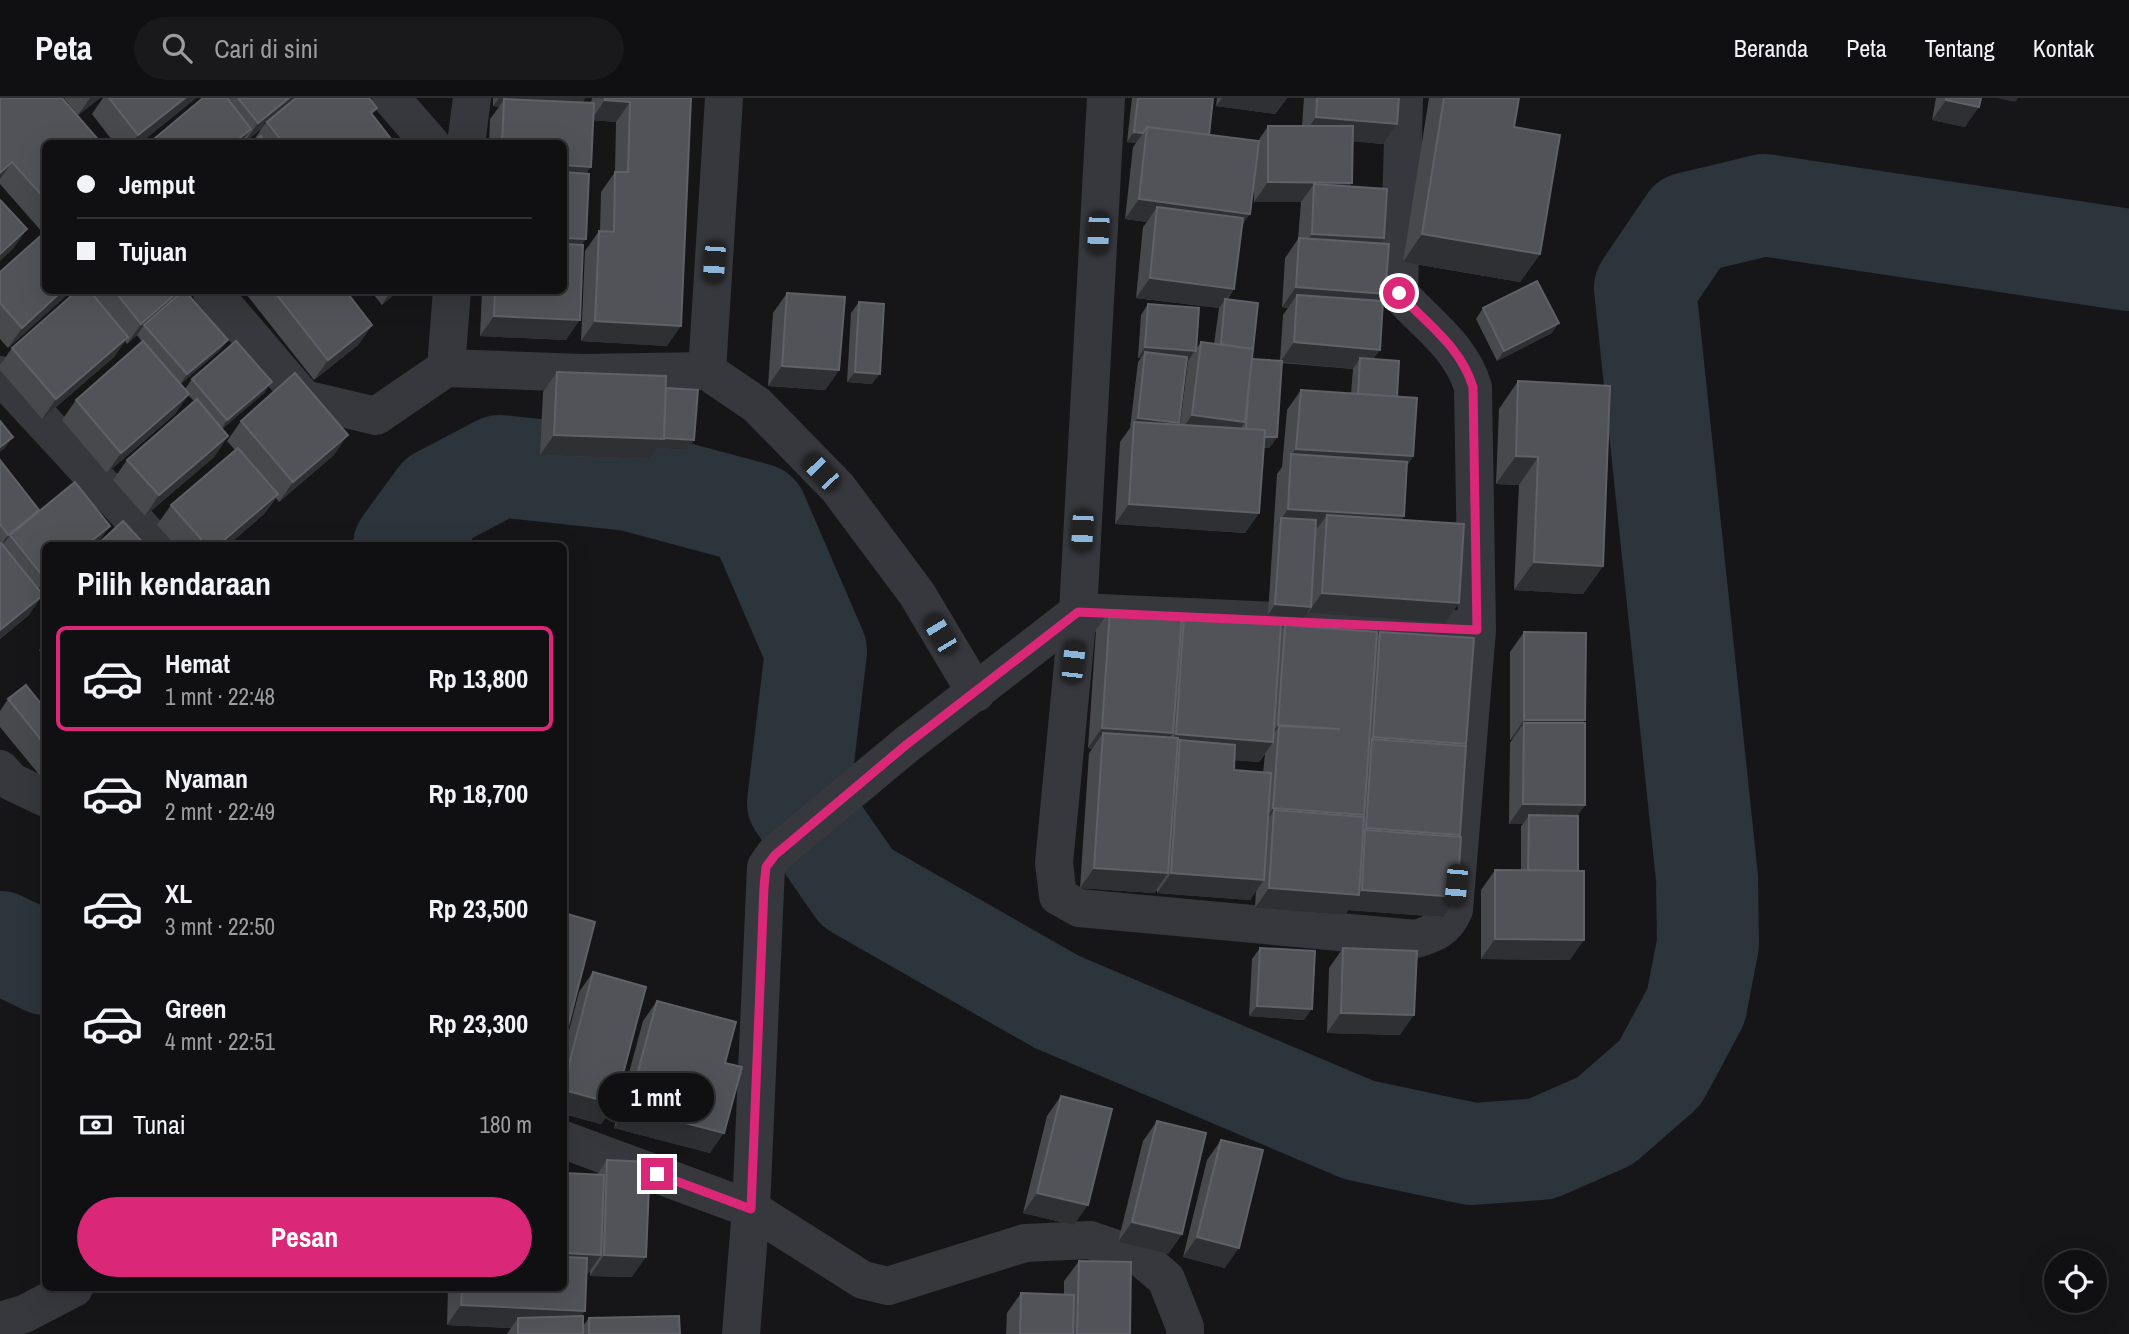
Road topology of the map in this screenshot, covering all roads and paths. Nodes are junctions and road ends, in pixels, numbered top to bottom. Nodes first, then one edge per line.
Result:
1 (391, 98) edge
2 (472, 98) edge
3 (724, 98) edge
4 (1106, 98) edge
5 (1404, 98) edge
6 (427, 140) edge
7 (467, 140) edge
8 (215, 294) edge
9 (452, 294) edge
10 (446, 368) junction
11 (707, 371) junction
12 (0, 376) edge
13 (154, 542) edge
14 (1078, 612) junction
15 (1477, 630) junction
16 (975, 693) junction
17 (0, 769) edge
18 (42, 796) edge
19 (567, 1141) edge
20 (751, 1209) junction
21 (68, 1291) edge
22 (0, 1321) edge
23 (741, 1334) edge
24 (1185, 1334) edge

1 - 6 street
2 - 7 street
3 - 11 street
4 - 14 street
5 - 15 street
8 - 10 street
9 - 10 street
10 - 11 street
11 - 16 street
12 - 13 street
14 - 15 street
14 - 15 street
14 - 16 street
16 - 20 street
17 - 18 street
19 - 20 street
20 - 23 street
20 - 24 street
21 - 22 street

